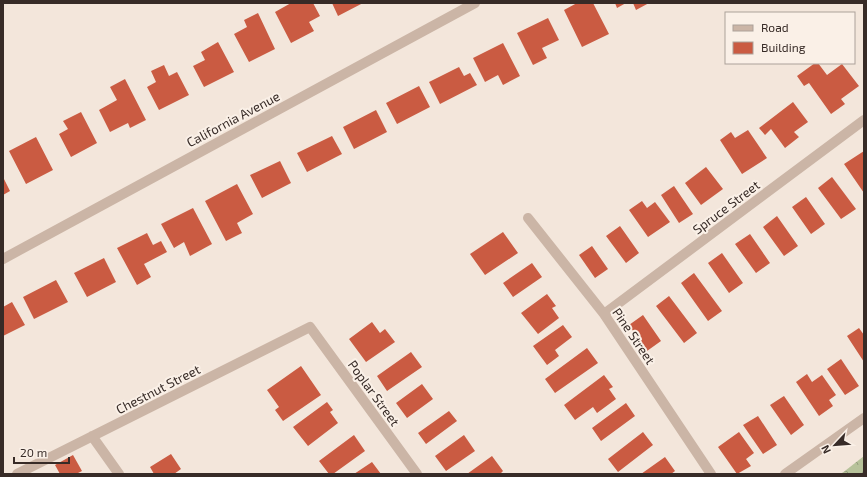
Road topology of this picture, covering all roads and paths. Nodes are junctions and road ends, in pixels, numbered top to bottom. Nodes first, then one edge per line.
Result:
1 (475, 3) edge
2 (864, 120) edge
3 (528, 218) dead end
4 (3, 259) edge
5 (604, 314) junction
6 (310, 327) joint
7 (864, 418) edge
8 (92, 436) junction
9 (17, 474) edge
10 (119, 474) edge
11 (417, 474) edge
12 (711, 474) edge
13 (785, 474) edge

1 - 4 street, California Avenue
2 - 5 street, Spruce Street
3 - 5 street, Pine Street
5 - 12 street, Pine Street
6 - 8 street, Chestnut Street
6 - 11 street, Poplar Street
7 - 13 street
8 - 9 street, Chestnut Street
8 - 10 street

